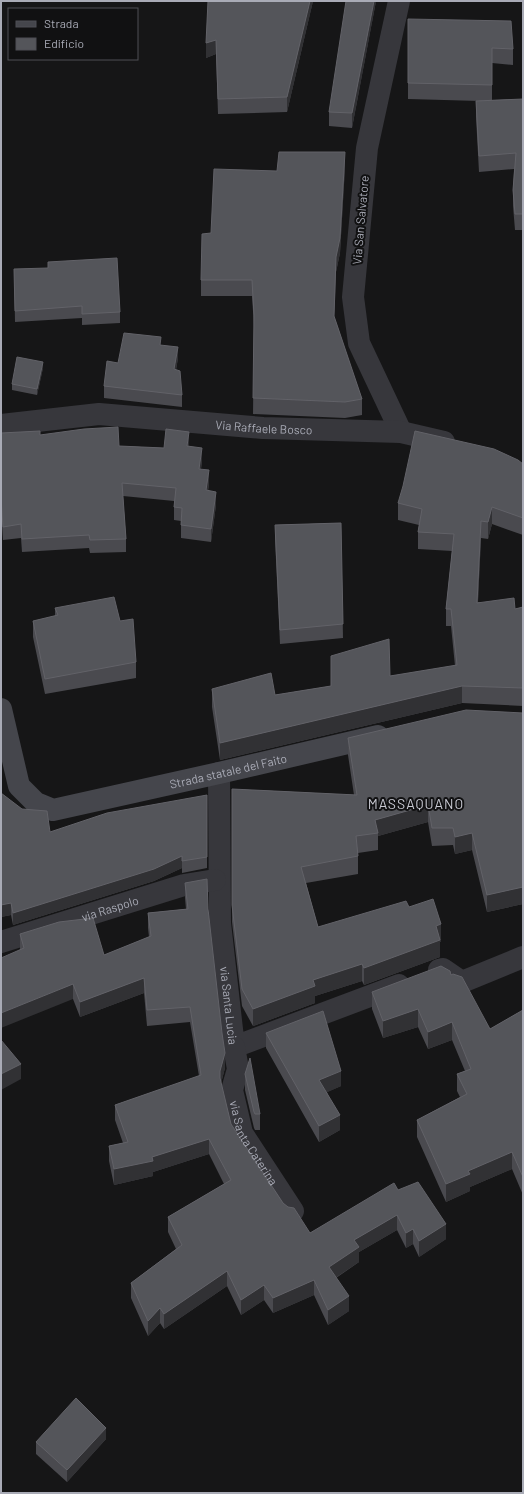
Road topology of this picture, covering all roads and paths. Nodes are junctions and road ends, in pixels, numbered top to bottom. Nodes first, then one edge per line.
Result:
1 (399, 1) edge
2 (1, 425) edge
3 (401, 432) junction
4 (467, 447) edge
5 (1, 709) edge
6 (396, 732) edge
7 (219, 773) junction
8 (220, 879) junction
9 (1, 942) edge
10 (523, 957) edge
11 (234, 1047) junction
12 (293, 1211) edge

1 - 3 street, Via San Salvatore
2 - 3 street, Via Raffaele Bosco
3 - 4 street, Via Raffaele Bosco
5 - 7 street, Strada statale del Faito
6 - 7 street, Strada statale del Faito
7 - 8 street, via Santa Lucia
8 - 9 street, via Raspolo
8 - 11 street, via Santa Lucia
10 - 11 street, via Santa Lucia
11 - 12 street, via Santa Caterina

